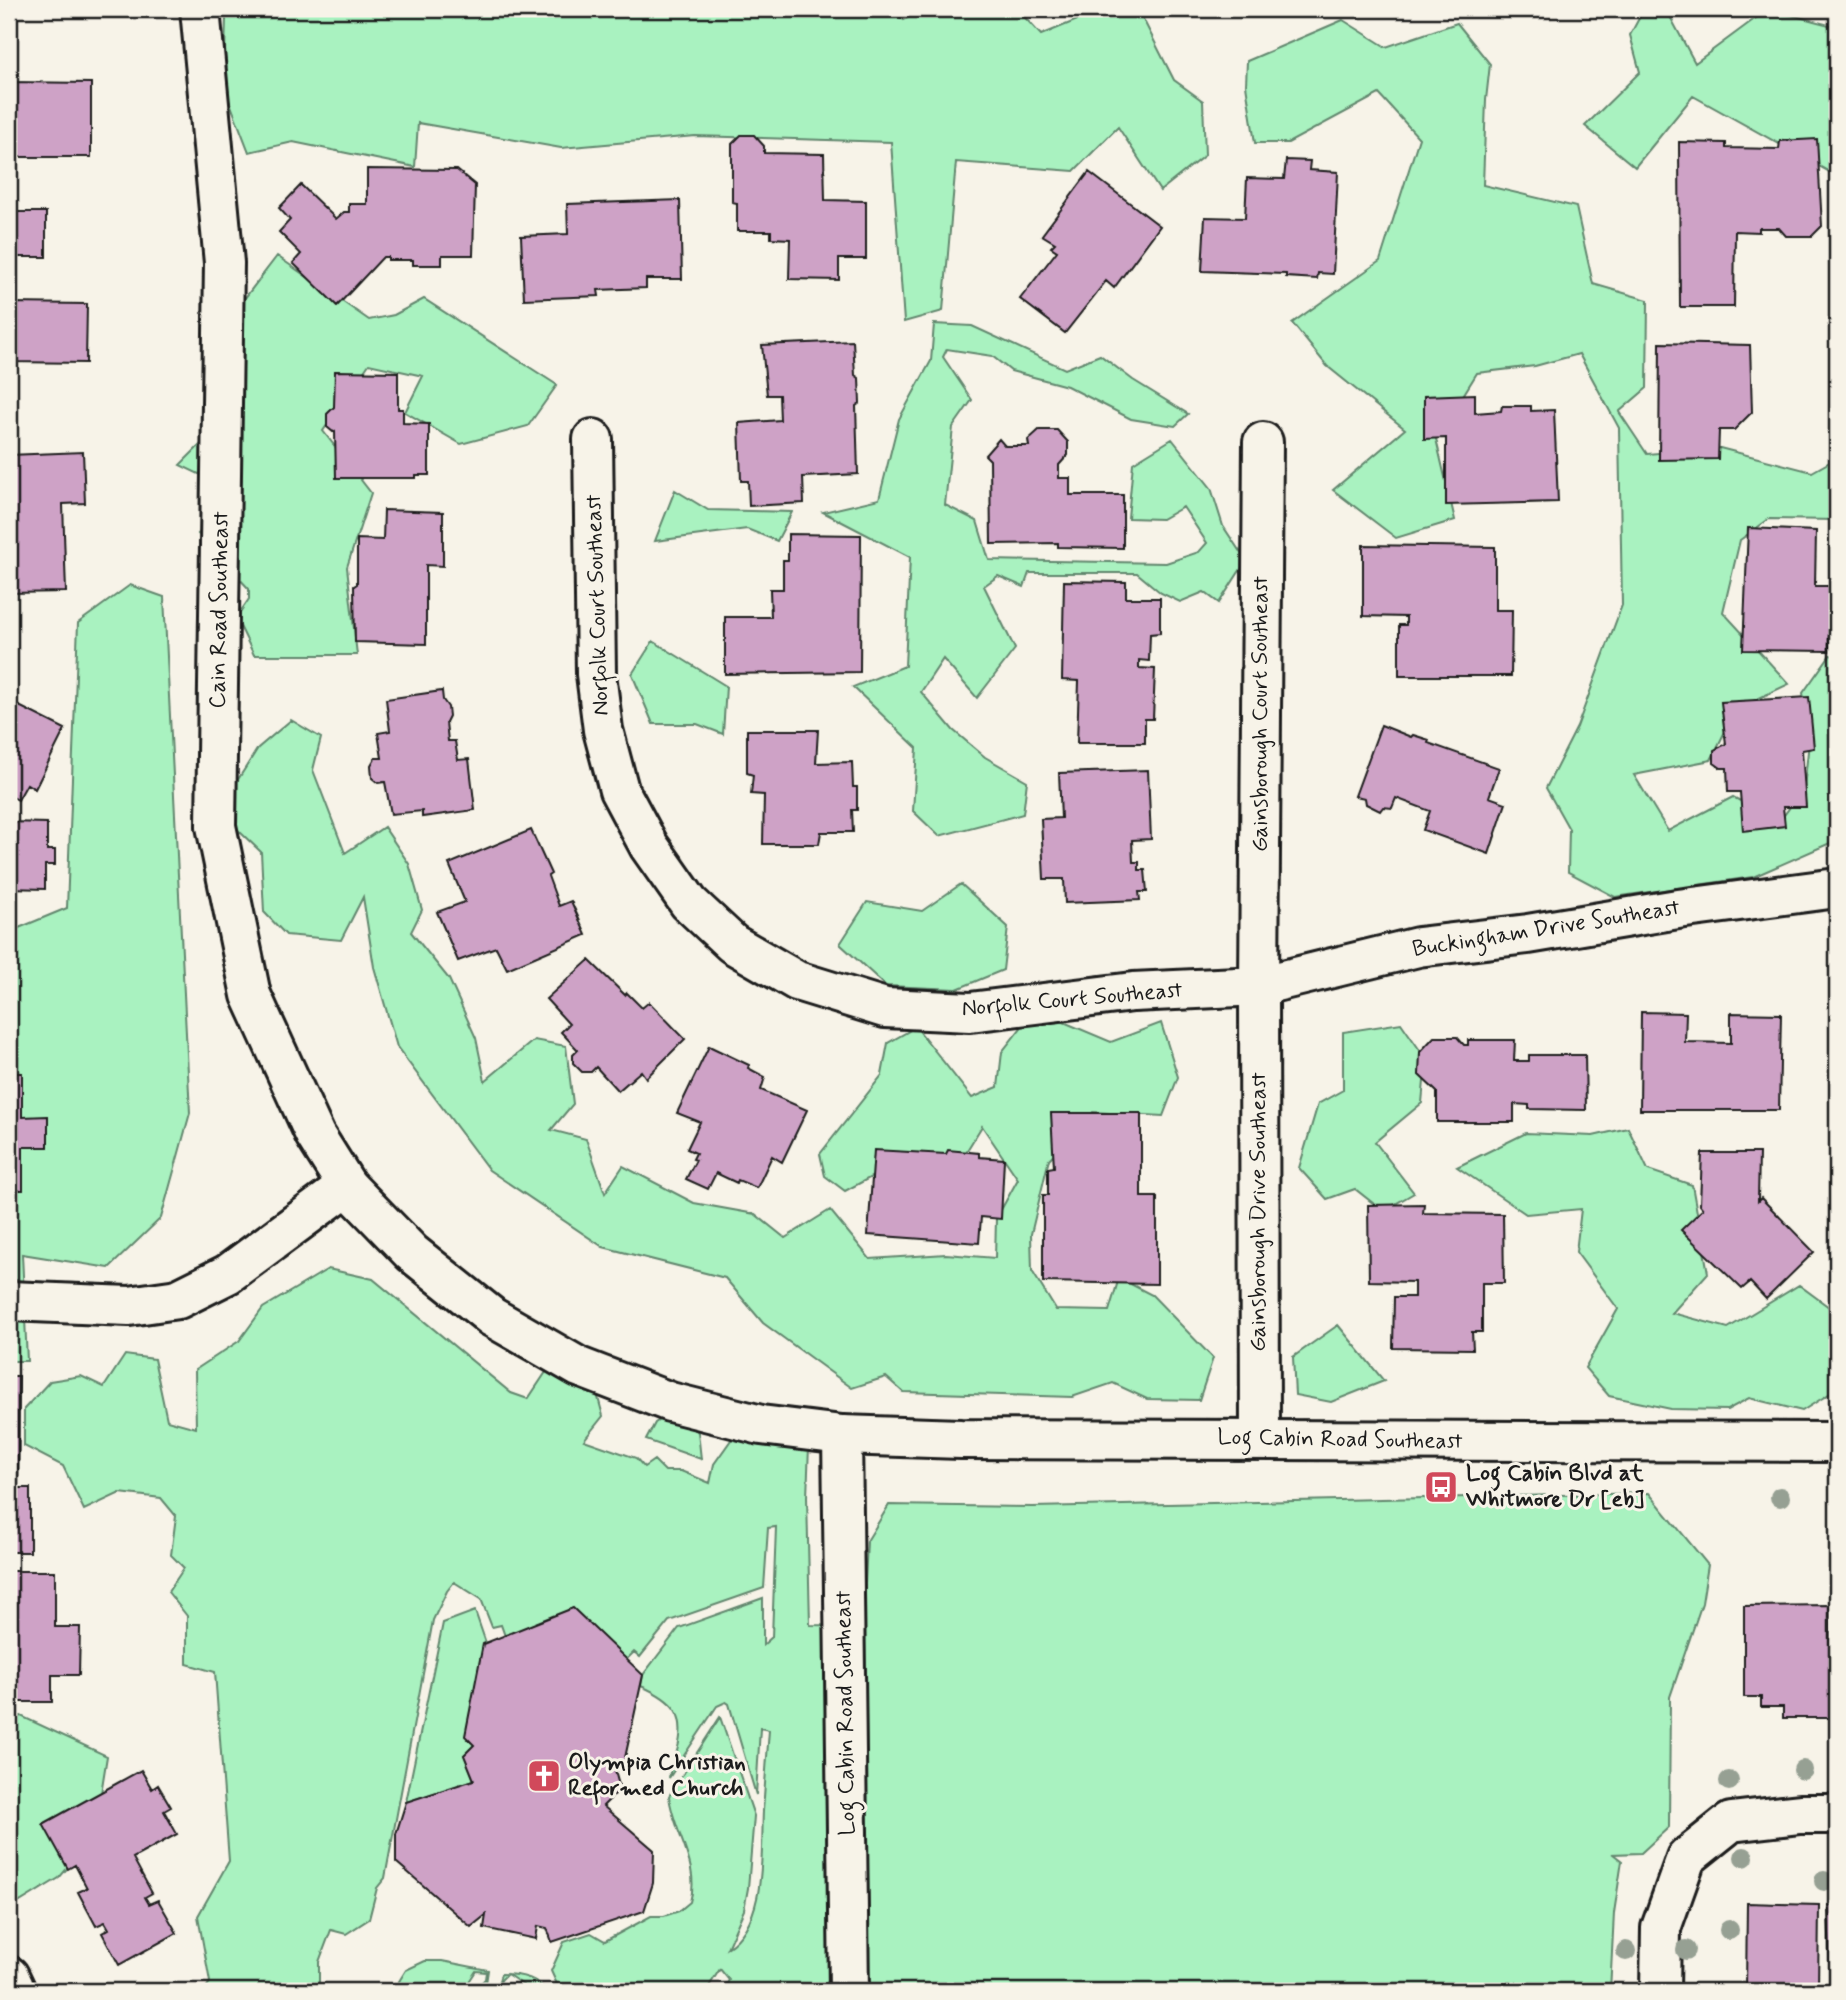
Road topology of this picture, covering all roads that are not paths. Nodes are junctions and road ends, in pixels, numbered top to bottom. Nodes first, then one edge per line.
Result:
1 (200, 9) edge
2 (593, 439) dead end
3 (1263, 442) dead end
4 (1837, 888) edge
5 (1259, 985) junction
6 (347, 1186) junction
7 (9, 1301) edge
8 (842, 1435) junction
9 (1259, 1439) junction
10 (1837, 1442) edge
11 (1837, 1814) edge
12 (9, 1976) edge
13 (16, 1991) edge
14 (849, 1991) edge
15 (1660, 1991) edge

1 - 6 street, Cain Road Southeast
2 - 5 street, Norfolk Court Southeast
3 - 5 street, Gainsborough Court Southeast
4 - 5 street, Buckingham Drive Southeast
5 - 9 street, Gainsborough Drive Southeast
6 - 7 street
6 - 8 street, Log Cabin Road Southeast
8 - 9 street, Log Cabin Road Southeast
8 - 14 street, Log Cabin Road Southeast
9 - 10 street, Log Cabin Road Southeast
11 - 15 street
12 - 13 street

